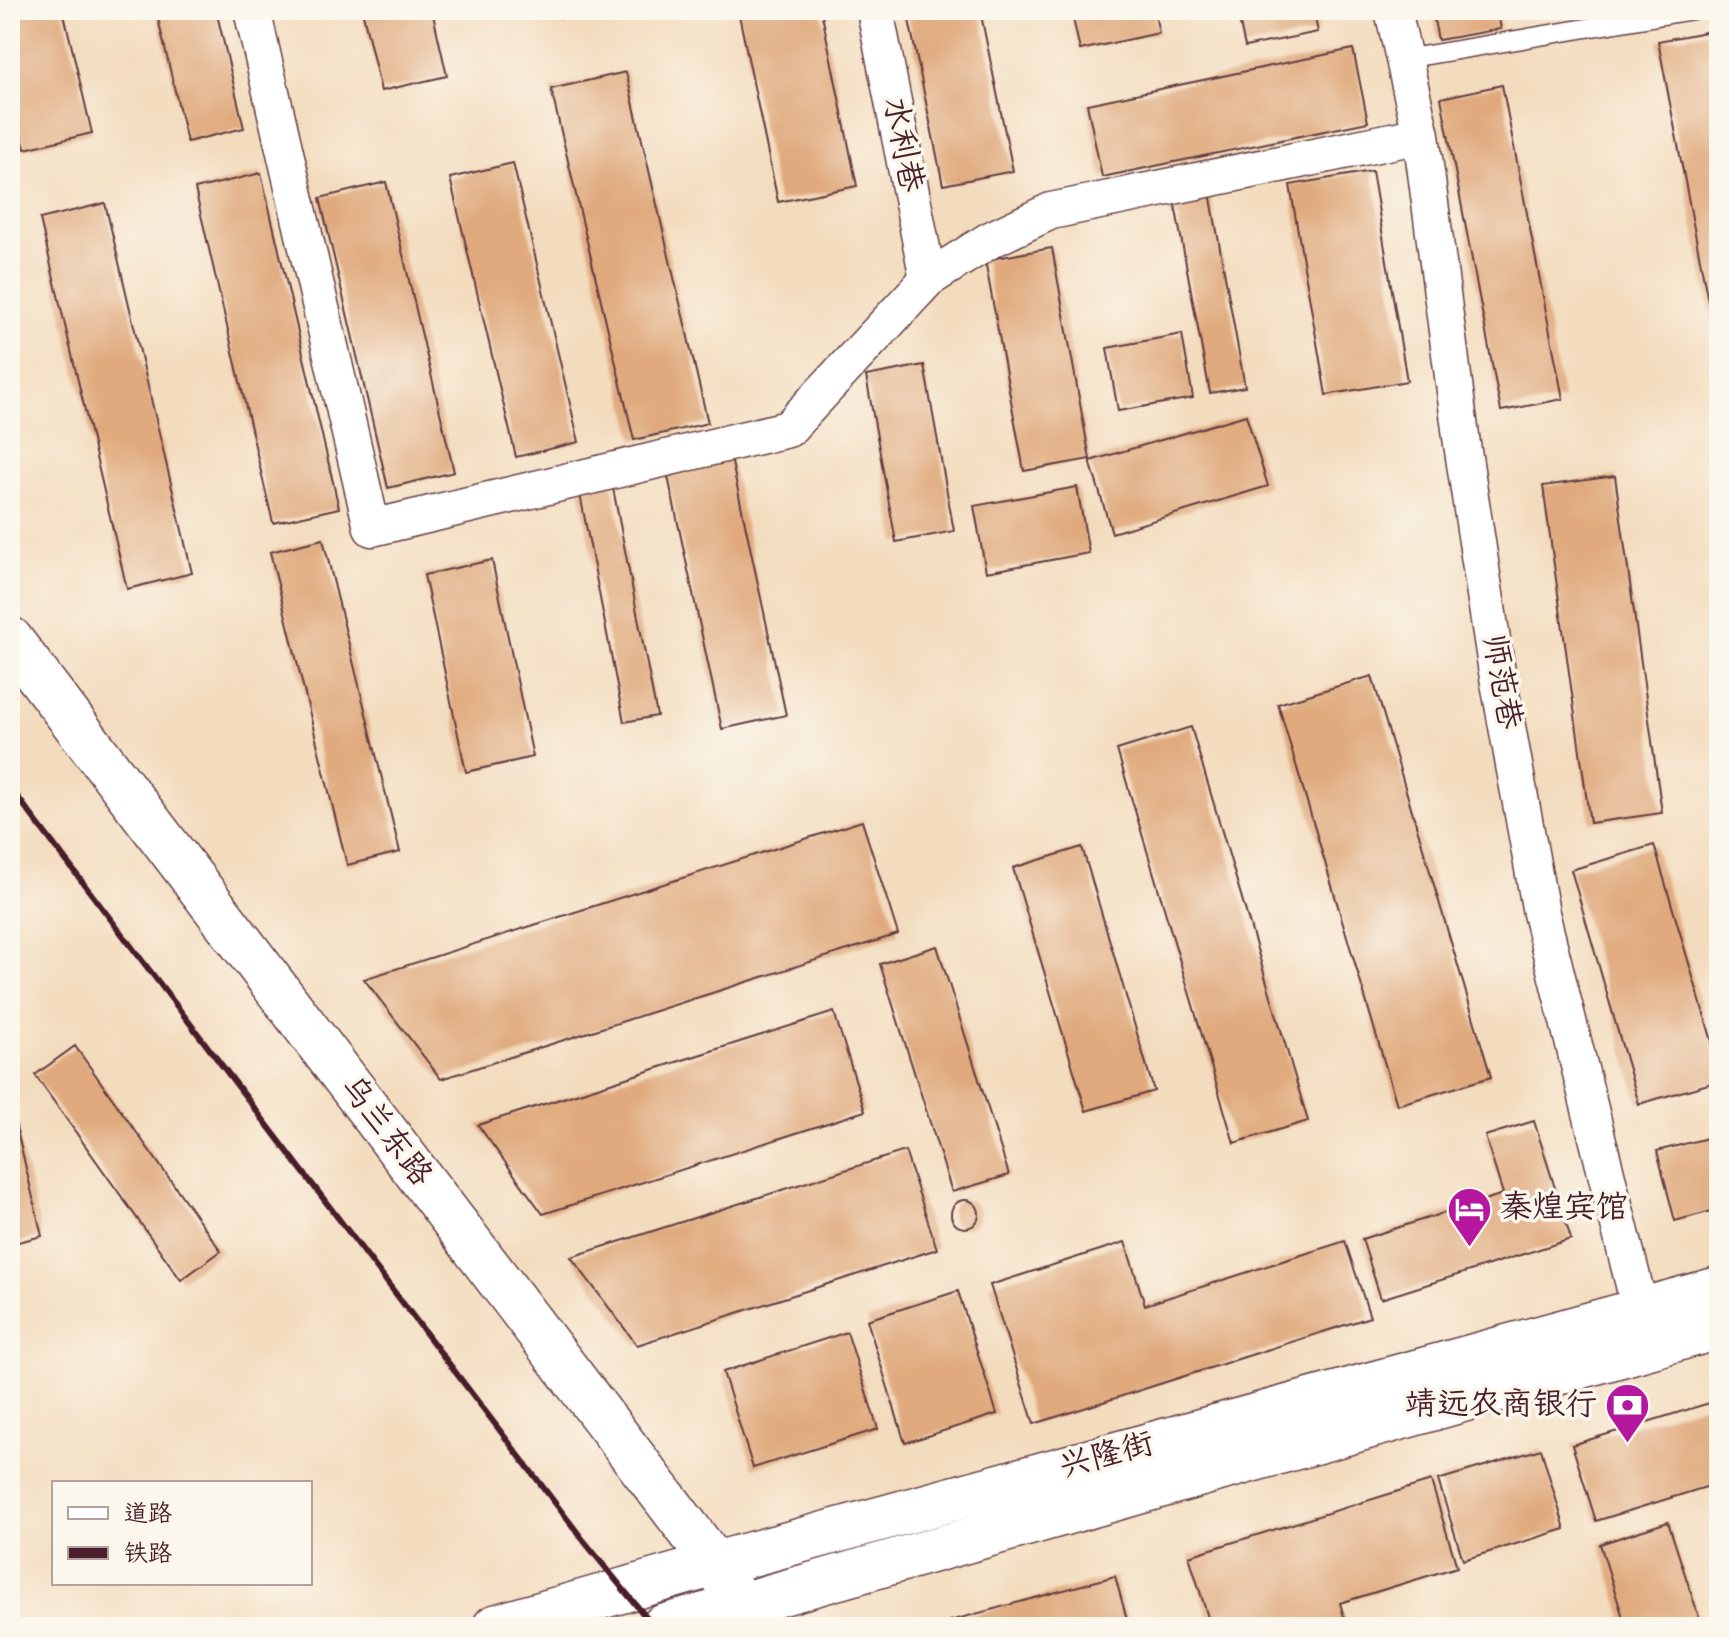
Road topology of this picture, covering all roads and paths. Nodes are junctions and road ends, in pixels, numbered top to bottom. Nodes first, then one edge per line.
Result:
1 (252, 10) edge
2 (875, 10) edge
3 (1393, 10) edge
4 (1693, 10) edge
5 (1404, 59) junction
6 (1421, 135) junction
7 (928, 279) junction
8 (10, 639) edge
9 (1719, 1289) edge
10 (1719, 1327) edge
11 (1645, 1329) junction
12 (715, 1564) junction
13 (749, 1617) edge
14 (495, 1627) edge
15 (663, 1627) edge

1 - 7 street
2 - 7 street, 水利巷
3 - 5 street, 师范巷
4 - 5 lane
5 - 6 street, 师范巷
6 - 7 street
6 - 11 street, 师范巷
8 - 12 main road, 乌兰东路
9 - 11 main road, 兴隆街
10 - 11 main road, 兴隆街
11 - 12 main road, 兴隆街
11 - 13 main road, 兴隆街
12 - 13 main road, 乌兰东路
12 - 14 main road, 兴隆街
13 - 15 main road, 兴隆街

